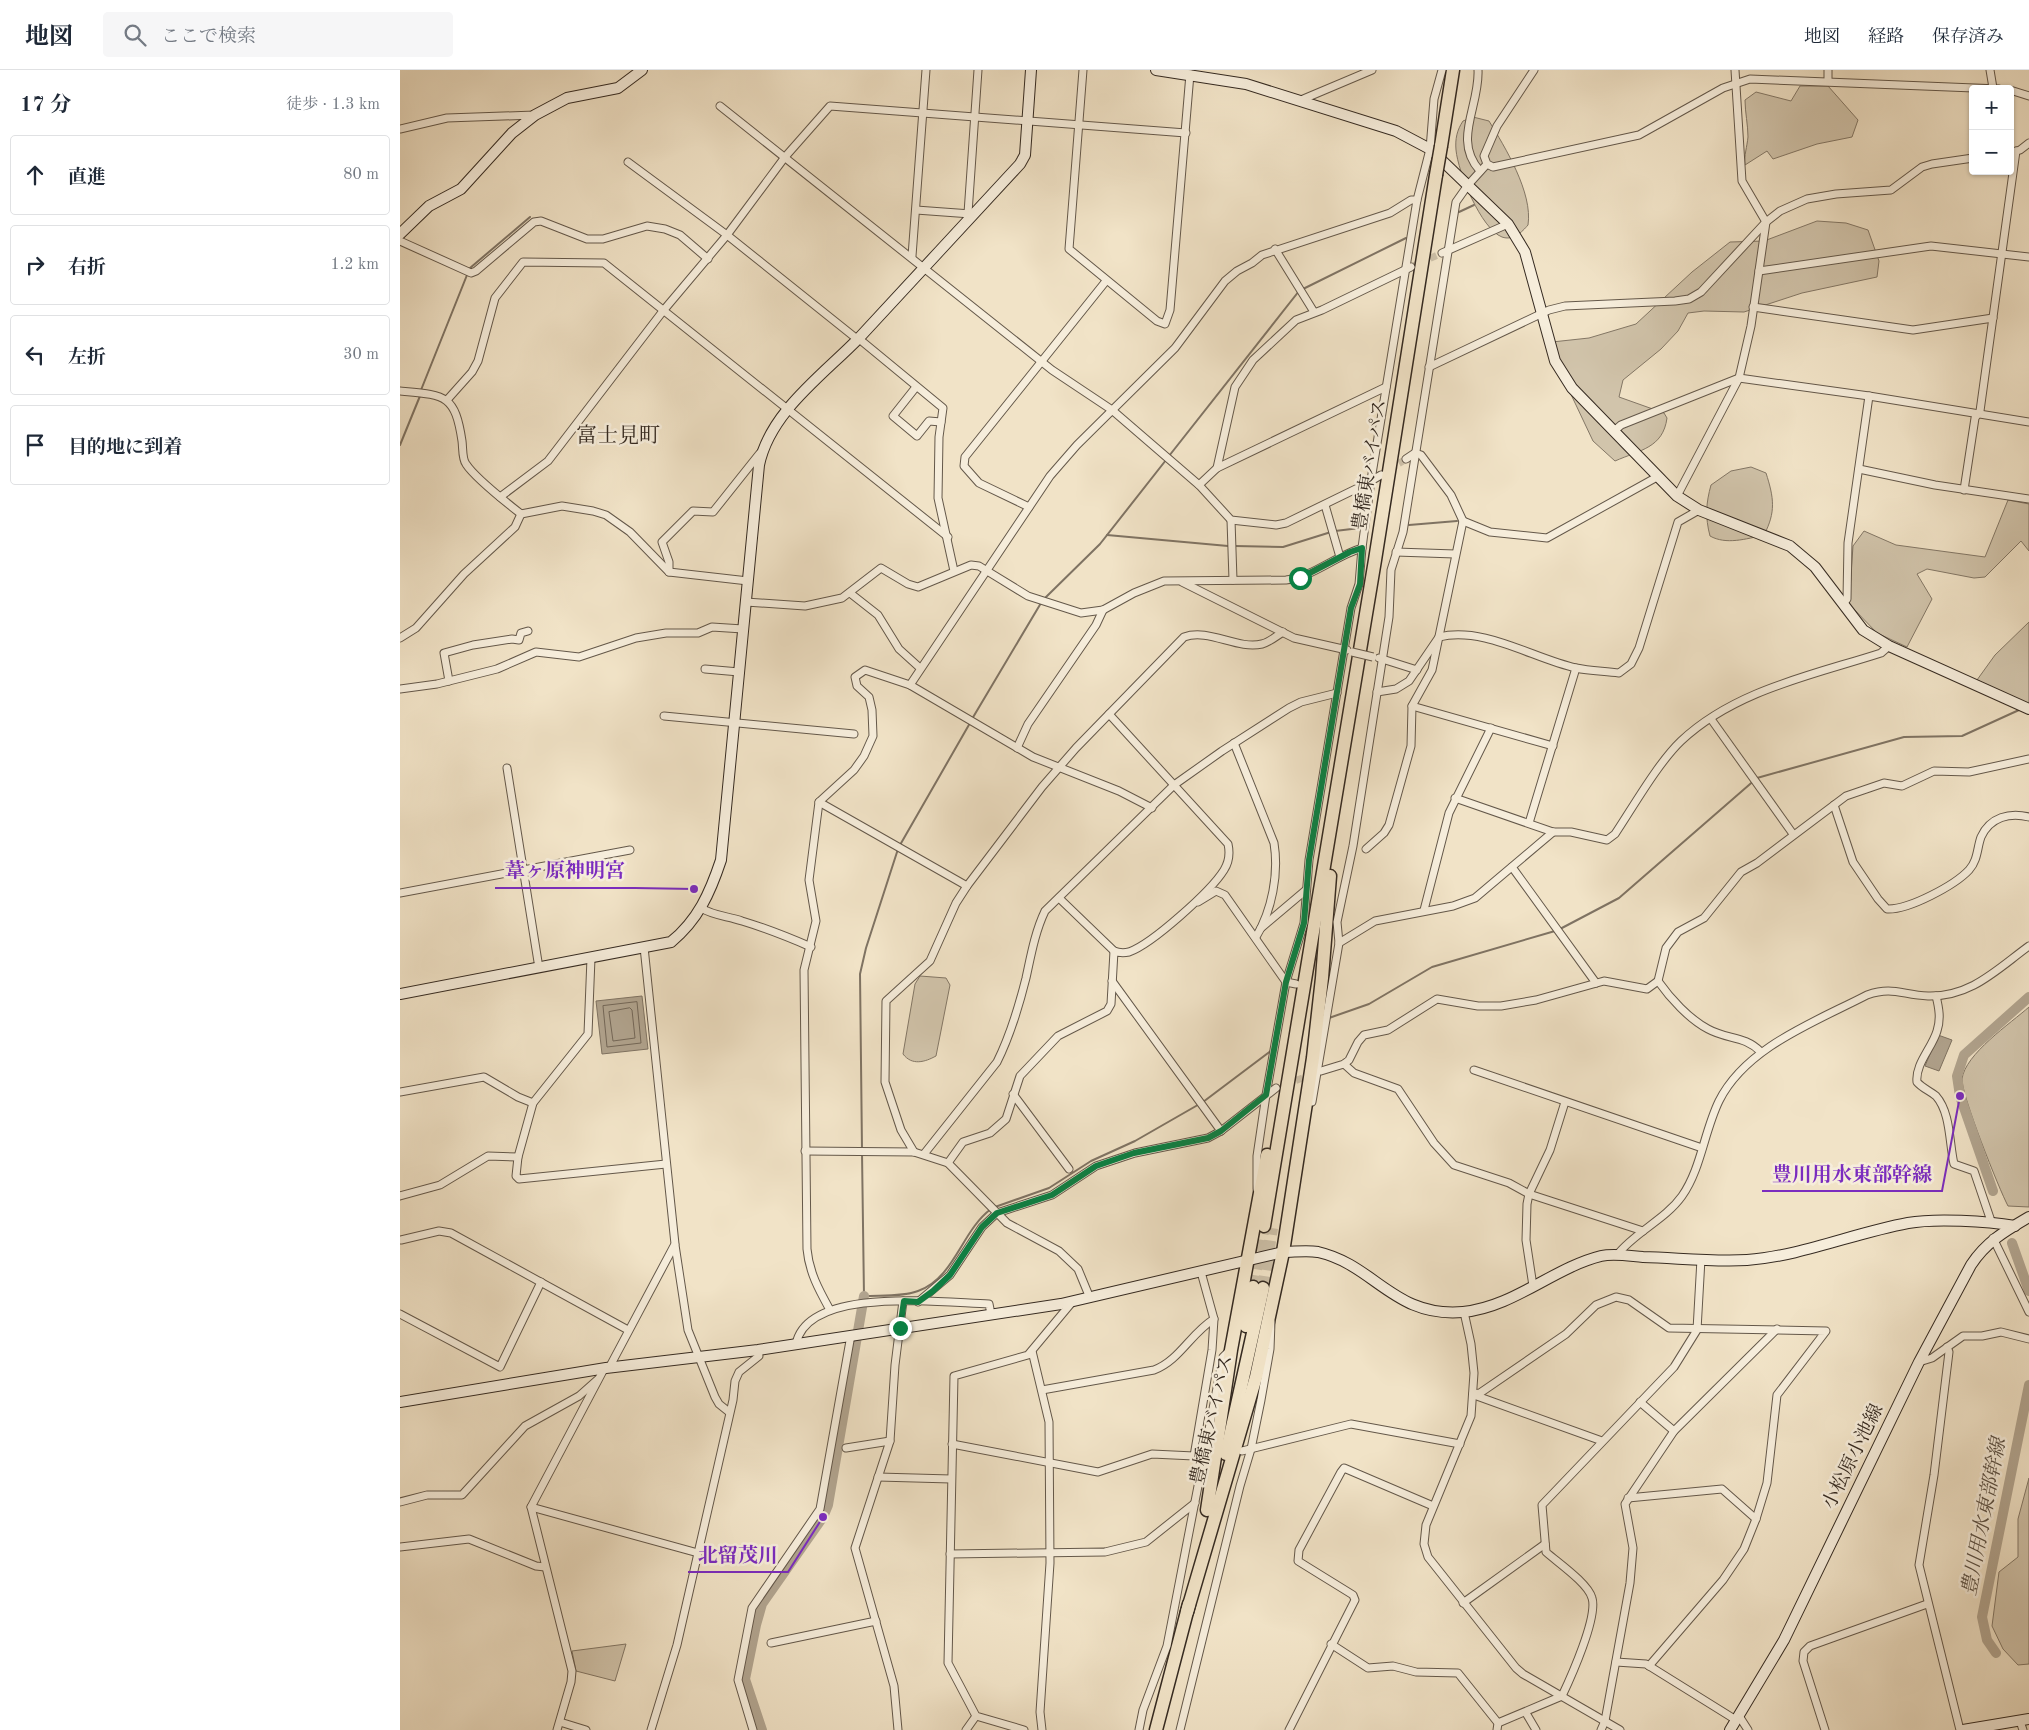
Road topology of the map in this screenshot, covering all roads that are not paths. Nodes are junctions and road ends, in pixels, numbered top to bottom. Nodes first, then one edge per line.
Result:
1 (642, 70) edge
2 (926, 70) edge
3 (978, 70) edge
4 (1031, 70) edge
5 (1083, 70) edge
6 (1156, 70) edge
7 (1372, 70) edge
8 (1442, 70) edge
9 (1453, 70) edge
10 (1478, 70) edge
11 (1534, 70) edge
12 (1735, 70) edge
13 (1828, 70) edge
14 (1990, 70) edge
15 (1184, 72) edge
16 (1828, 81) junction
17 (1736, 83) junction
18 (1992, 85) edge
19 (1969, 87) edge
20 (2014, 91) edge
21 (2029, 96) edge
22 (1301, 100) junction
23 (720, 106) dead end
24 (535, 115) junction
25 (924, 115) junction
26 (976, 118) junction
27 (1028, 122) junction
28 (1079, 127) junction
29 (400, 129) edge
30 (1186, 133) junction
31 (2029, 143) edge
32 (1435, 148) junction
33 (2014, 151) edge
34 (786, 157) junction
35 (1969, 159) edge
36 (628, 162) dead end
37 (1487, 164) junction
38 (1480, 171) junction
39 (2011, 175) edge
40 (1468, 185) junction
41 (1417, 200) junction
42 (916, 210) junction
43 (971, 214) junction
44 (1766, 222) junction
45 (1508, 224) junction
46 (400, 234) edge
47 (728, 235) junction
48 (400, 241) edge
49 (1275, 249) junction
50 (1445, 251) junction
51 (2002, 255) junction
52 (912, 256) junction
53 (2029, 258) edge
54 (708, 259) junction
55 (923, 267) junction
56 (1408, 269) junction
57 (1759, 271) junction
58 (1106, 280) junction
59 (1753, 307) junction
60 (663, 310) junction
61 (1314, 312) junction
62 (1543, 314) junction
63 (1993, 318) junction
64 (858, 339) junction
65 (1041, 360) junction
66 (1430, 367) junction
67 (1739, 378) junction
68 (916, 387) junction
69 (1386, 387) junction
70 (400, 391) edge
71 (1869, 396) junction
72 (446, 400) junction
73 (788, 410) junction
74 (1112, 410) junction
75 (1977, 415) junction
76 (941, 422) junction
77 (2029, 422) edge
78 (1614, 431) junction
79 (762, 448) junction
80 (1415, 452) junction
81 (1406, 459) tunnel mouth
82 (1217, 468) junction
83 (1859, 469) junction
84 (1381, 474) tunnel mouth
85 (1657, 477) junction
86 (1371, 480) junction
87 (1199, 485) junction
88 (1964, 490) junction
89 (1677, 496) junction
90 (500, 497) junction
91 (2029, 499) edge
92 (1325, 505) junction
93 (1029, 507) junction
94 (1699, 510) junction
95 (520, 514) junction
96 (1231, 520) junction
97 (1463, 520) junction
98 (948, 537) junction
99 (1362, 548) junction
100 (1396, 552) junction
101 (1455, 554) junction
102 (1340, 557) junction
103 (987, 570) junction
104 (954, 571) junction
105 (669, 572) junction
106 (1233, 580) junction
107 (748, 581) junction
108 (1180, 581) junction
109 (850, 593) junction
110 (746, 602) junction
111 (1843, 604) junction
112 (1102, 610) junction
113 (743, 629) junction
114 (528, 631) dead end
115 (1283, 632) junction
116 (1439, 637) junction
117 (400, 638) edge
118 (1889, 646) junction
119 (1344, 649) junction
120 (1382, 659) junction
121 (920, 668) junction
122 (1576, 668) junction
123 (705, 669) dead end
124 (1417, 670) junction
125 (739, 672) junction
126 (449, 681) junction
127 (910, 685) junction
128 (400, 689) edge
129 (1377, 692) junction
130 (1336, 693) junction
131 (1412, 706) junction
132 (2029, 709) edge
133 (1109, 714) junction
134 (664, 716) dead end
135 (1711, 719) junction
136 (734, 723) junction
137 (1491, 728) junction
138 (854, 734) dead end
139 (1234, 743) junction
140 (1553, 746) junction
141 (1017, 748) junction
142 (2029, 759) edge
143 (1059, 767) junction
144 (506, 768) dead end
145 (1174, 786) junction
146 (1336, 793) junction
147 (1455, 798) junction
148 (819, 802) junction
149 (1834, 805) junction
150 (1152, 808) junction
151 (2029, 817) edge
152 (1529, 823) junction
153 (1553, 832) junction
154 (1793, 834) junction
155 (1366, 849) dead end
156 (630, 850) dead end
157 (1512, 866) junction
158 (522, 871) junction
159 (967, 886) junction
160 (1306, 890) junction
161 (400, 893) edge
162 (1059, 898) junction
163 (1195, 903) junction
164 (701, 908) junction
165 (1424, 910) junction
166 (1314, 926) junction
167 (1261, 929) junction
168 (1256, 937) junction
169 (1339, 943) junction
170 (2029, 946) edge
171 (811, 947) junction
172 (644, 948) junction
173 (1114, 951) junction
174 (591, 958) junction
175 (540, 968) junction
176 (1112, 980) junction
177 (1658, 981) junction
178 (1286, 982) junction
179 (1596, 983) junction
180 (1296, 984) dead end
181 (400, 994) edge
182 (1936, 996) junction
183 (1297, 1020) junction
184 (1761, 1052) junction
185 (1344, 1064) junction
186 (1474, 1070) dead end
187 (1321, 1071) dead end
188 (1276, 1088) dead end
189 (400, 1092) edge
190 (1014, 1094) junction
191 (1266, 1095) junction
192 (1565, 1102) junction
193 (533, 1103) junction
194 (1221, 1131) junction
195 (1702, 1148) junction
196 (805, 1151) junction
197 (914, 1152) junction
198 (924, 1154) junction
199 (518, 1157) junction
200 (948, 1163) junction
201 (666, 1164) junction
202 (1069, 1169) dead end
203 (1296, 1172) junction
204 (1529, 1194) junction
205 (400, 1196) edge
206 (1258, 1198) junction
207 (994, 1210) junction
208 (2029, 1218) edge
209 (1990, 1221) junction
210 (2015, 1226) junction
211 (1643, 1230) junction
212 (1993, 1238) junction
213 (400, 1239) edge
214 (675, 1244) junction
215 (1283, 1252) junction
216 (1617, 1255) junction
217 (1702, 1259) junction
218 (1246, 1261) junction
219 (1201, 1272) junction
220 (540, 1282) junction
221 (1533, 1286) junction
222 (1090, 1298) junction
223 (904, 1301) junction
224 (1073, 1301) junction
225 (2027, 1301) edge
226 (918, 1302) junction
227 (830, 1310) junction
228 (1464, 1312) junction
229 (2029, 1312) edge
230 (400, 1314) edge
231 (991, 1314) junction
232 (1270, 1314) junction
233 (1214, 1319) junction
234 (900, 1328) junction
235 (1777, 1329) junction
236 (628, 1330) junction
237 (1697, 1330) junction
238 (856, 1334) junction
239 (2029, 1339) edge
240 (796, 1344) junction
241 (1947, 1347) junction
242 (758, 1350) junction
243 (1231, 1350) junction
244 (1032, 1351) junction
245 (698, 1358) junction
246 (1919, 1362) junction
247 (605, 1371) junction
248 (1042, 1390) junction
249 (1473, 1394) junction
250 (400, 1402) edge
251 (1640, 1402) junction
252 (729, 1412) junction
253 (1674, 1431) junction
254 (1602, 1440) junction
255 (890, 1441) junction
256 (952, 1444) junction
257 (1460, 1444) junction
258 (846, 1448) dead end
259 (1251, 1449) junction
260 (1242, 1451) dead end
261 (1048, 1462) junction
262 (878, 1477) junction
263 (951, 1479) junction
264 (1628, 1498) junction
265 (400, 1502) edge
266 (1195, 1503) junction
267 (1433, 1506) junction
268 (531, 1507) junction
269 (1208, 1510) junction
270 (1756, 1519) junction
271 (1545, 1544) junction
272 (400, 1546) edge
273 (698, 1553) junction
274 (950, 1554) junction
275 (1050, 1555) junction
276 (1198, 1561) junction
277 (545, 1567) junction
278 (1463, 1603) junction
279 (1927, 1604) junction
280 (1187, 1612) junction
281 (876, 1621) junction
282 (772, 1643) dead end
283 (1331, 1644) junction
284 (1616, 1662) junction
285 (1649, 1666) junction
286 (1562, 1696) junction
287 (1526, 1713) junction
288 (976, 1716) junction
289 (1737, 1718) junction
290 (1605, 1721) junction
291 (560, 1722) junction
292 (2024, 1723) edge
293 (1497, 1726) edge
294 (1291, 1729) edge
295 (557, 1730) edge
296 (586, 1730) edge
297 (652, 1730) edge
298 (753, 1730) edge
299 (898, 1730) edge
300 (966, 1730) edge
301 (1024, 1730) edge
302 (1042, 1730) edge
303 (1139, 1730) edge
304 (1156, 1730) edge
305 (1180, 1730) edge
306 (1536, 1730) edge
307 (1601, 1730) edge
308 (1620, 1730) edge
309 (1730, 1730) edge
310 (1748, 1730) edge
311 (1825, 1730) edge
312 (1962, 1730) edge

1 - 24 street
2 - 25 street
3 - 26 street
4 - 27 street
5 - 28 street
6 - 15 street
7 - 22 street
8 - 32 street
9 - 32 highway, 豊橋東バイパス
10 - 38 street
11 - 37 street
12 - 17 street
13 - 16 street
14 - 18 street
15 - 22 street
15 - 30 street
16 - 17 street
16 - 19 street
17 - 37 street
17 - 44 street
20 - 21 street
22 - 32 street
23 - 34 street
24 - 29 street
24 - 46 street
25 - 26 street
25 - 34 street
25 - 42 street
26 - 27 street
26 - 43 street
27 - 28 street
27 - 43 street
28 - 30 street
28 - 58 street
30 - 58 street
31 - 33 street
32 - 40 street
32 - 41 street
32 - 146 highway, 豊橋東バイパス, bridge
34 - 47 street
34 - 52 street
35 - 44 street
36 - 47 street
37 - 38 street
38 - 40 street
39 - 51 street
40 - 45 street
40 - 50 street
41 - 49 street
41 - 56 street
42 - 43 street
42 - 52 street
43 - 55 street
44 - 57 street
44 - 62 street
45 - 50 street
45 - 62 street
47 - 54 street
47 - 64 street
48 - 54 street
49 - 61 street
49 - 74 street
50 - 66 street
51 - 53 street
51 - 57 street
51 - 63 street
52 - 55 street
54 - 60 street
55 - 64 street
55 - 65 street
56 - 61 street
56 - 69 street
57 - 59 street
58 - 65 street
59 - 63 street
59 - 67 street
60 - 72 street
60 - 73 street
60 - 90 street
61 - 82 street
62 - 66 street
62 - 78 street
63 - 75 street
64 - 68 street
64 - 73 street
65 - 74 street
65 - 93 street
66 - 80 street
67 - 71 street
67 - 78 street
67 - 89 street
68 - 76 street
68 - 76 street
69 - 82 street
69 - 86 street
70 - 72 street
71 - 75 street
71 - 83 street
72 - 90 street
73 - 79 street
73 - 98 street
74 - 87 street
74 - 93 street
75 - 77 street
75 - 88 street
76 - 98 street
78 - 85 street
79 - 105 street
79 - 107 street
80 - 81 street
80 - 97 street
80 - 100 street
82 - 87 street
83 - 88 street
83 - 111 street
84 - 86 street
85 - 89 street
85 - 97 street
86 - 92 street
86 - 99 street
87 - 96 street
88 - 91 street
89 - 94 street
90 - 95 street
92 - 96 street
92 - 102 street
93 - 103 street
94 - 111 street
94 - 122 street
95 - 105 street
95 - 117 street
96 - 106 street
97 - 101 street
98 - 104 street
99 - 102 street
99 - 119 street
100 - 101 street
100 - 120 street
101 - 116 street
102 - 106 street
103 - 104 street
103 - 112 street
103 - 121 street
104 - 109 street
105 - 107 street
106 - 108 street
107 - 110 street
108 - 112 street
108 - 115 street
109 - 110 street
109 - 121 street
110 - 113 street
111 - 118 street
112 - 141 street
113 - 125 street
113 - 126 street
114 - 126 street
115 - 119 street
115 - 133 street
116 - 122 street
116 - 124 street
116 - 131 street
118 - 132 street
118 - 135 street
119 - 120 street, bridge
119 - 130 street
120 - 124 street
120 - 129 street
121 - 127 street
122 - 140 street
123 - 125 street
124 - 129 street
125 - 136 street
126 - 128 street
127 - 141 street
127 - 148 street
129 - 169 street
130 - 139 street
130 - 160 street
131 - 137 street
131 - 155 street
133 - 143 street
133 - 145 street
134 - 136 street
135 - 153 street
135 - 154 street
136 - 138 street
136 - 164 street
137 - 140 street
137 - 147 street
139 - 145 street
139 - 167 street
140 - 152 street
141 - 143 street
142 - 149 street
143 - 150 street
143 - 159 street
144 - 158 street
145 - 150 street
145 - 163 street
146 - 166 highway, 豊橋東バイパス
146 - 203 highway
147 - 152 street
147 - 165 street
148 - 159 street
148 - 171 street
149 - 151 street
149 - 154 street
150 - 162 street
152 - 153 street
153 - 157 street
154 - 177 street
156 - 158 street
157 - 165 street
157 - 179 street
158 - 161 street
158 - 175 street
159 - 197 street
160 - 167 street
160 - 178 street
162 - 173 street
162 - 198 street
163 - 168 street
163 - 173 street
164 - 171 street
164 - 172 street
165 - 169 street
166 - 183 highway, 豊橋東バイパス
166 - 183 highway, 豊橋東バイパス
167 - 168 street
168 - 178 street
169 - 203 street
170 - 182 street
171 - 196 street
172 - 174 street
172 - 201 street
173 - 176 street
174 - 175 street
174 - 193 street
175 - 181 street
176 - 190 street
176 - 194 street
177 - 179 street
177 - 184 street
178 - 180 street
178 - 191 street
179 - 185 street
182 - 184 street
182 - 209 street
183 - 206 highway
184 - 195 street
185 - 187 street
185 - 204 street
186 - 192 street
188 - 191 street
189 - 193 street
190 - 200 street
190 - 202 street
191 - 194 street
191 - 206 street
192 - 195 street
192 - 204 street
193 - 199 street
194 - 207 street
195 - 211 street
196 - 197 street
196 - 227 street
197 - 198 street
198 - 200 street
199 - 201 street
199 - 205 street
200 - 207 street
201 - 214 street
203 - 215 highway
204 - 211 street
204 - 221 street
206 - 218 highway
207 - 222 street
207 - 226 street
208 - 210 street, 小松原小池線
209 - 210 street
209 - 217 street
210 - 212 street, 小松原小池線
211 - 216 street
212 - 225 street
212 - 246 street, 小松原小池線
213 - 220 street
214 - 236 street
214 - 245 street
215 - 218 street
215 - 228 street
215 - 232 highway
216 - 217 street
216 - 221 street
217 - 237 street
218 - 219 street
218 - 243 highway
219 - 222 street
219 - 233 street
220 - 230 street
220 - 236 street
221 - 228 street
222 - 224 street
223 - 226 street
223 - 227 street
223 - 234 street
224 - 231 street
224 - 244 street
225 - 229 street
226 - 231 street
227 - 240 street
228 - 249 street
231 - 234 street
232 - 259 street
232 - 280 highway
233 - 248 street
233 - 261 street
234 - 238 street
234 - 255 street
235 - 237 street
235 - 253 street
235 - 270 street
236 - 247 street
237 - 249 street
237 - 251 street
238 - 240 street
238 - 298 street
239 - 241 street
240 - 242 street
241 - 246 street
241 - 279 street
242 - 245 street
242 - 252 street
243 - 266 street
243 - 269 highway
244 - 248 street
244 - 256 street
245 - 247 street
245 - 252 street
246 - 289 street, 小松原小池線
247 - 250 street
247 - 265 street
247 - 268 street
248 - 261 street
249 - 254 street
249 - 257 street
251 - 253 street
251 - 254 street
252 - 273 street
253 - 264 street
254 - 271 street
255 - 258 street
255 - 262 street
256 - 261 street
256 - 263 street
257 - 259 street
257 - 267 street
259 - 260 street
259 - 305 street
261 - 275 street
262 - 263 street
262 - 281 street
263 - 274 street
264 - 270 street
264 - 284 street
266 - 275 street
266 - 303 street
267 - 278 street
267 - 283 street
268 - 273 street
268 - 277 street
269 - 276 highway, 豊橋東バイパス
269 - 276 highway, 豊橋東バイパス
270 - 285 street
271 - 278 street
271 - 286 street
272 - 277 street
273 - 297 street
274 - 275 street
274 - 288 street
275 - 302 street
276 - 280 highway, 豊橋東バイパス
277 - 291 street
278 - 286 street
279 - 311 street
279 - 312 street
280 - 304 highway, 豊橋東バイパス
281 - 282 street
281 - 299 street
283 - 293 street
283 - 294 street
284 - 285 street
284 - 290 street
285 - 289 street
286 - 287 street
286 - 290 street
287 - 293 street
287 - 306 street
288 - 300 street
288 - 301 street
289 - 309 street, 小松原小池線
289 - 310 street
290 - 307 street
290 - 308 street
291 - 295 street
291 - 296 street
292 - 312 street

